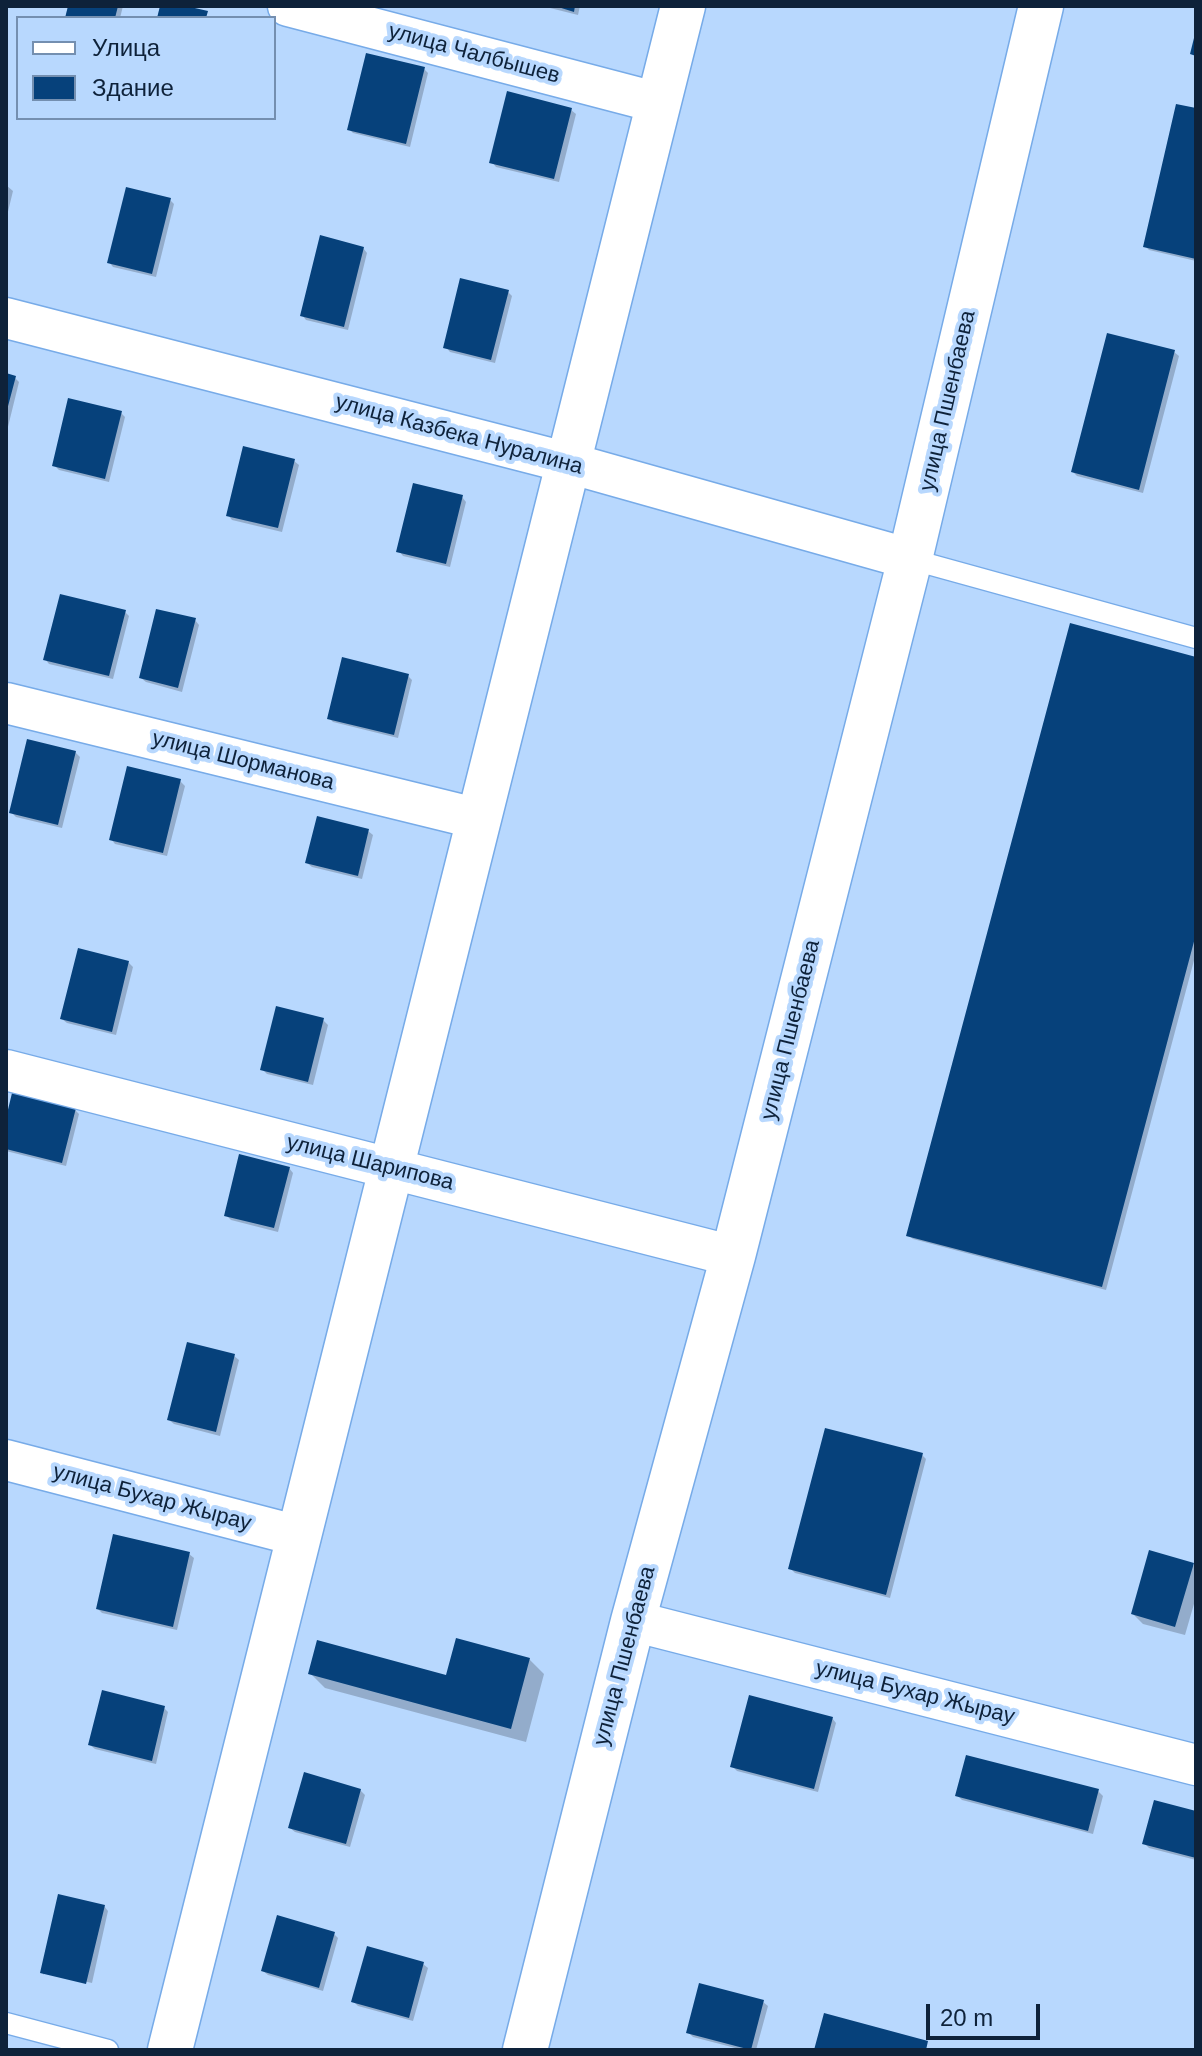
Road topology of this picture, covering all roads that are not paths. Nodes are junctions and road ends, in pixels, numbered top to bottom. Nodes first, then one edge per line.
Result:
1 (288, 6) edge
2 (683, 6) edge
3 (1041, 6) edge
4 (659, 103) junction
5 (6, 318) edge
6 (569, 463) junction
7 (910, 559) junction
8 (1196, 638) edge
9 (6, 703) edge
10 (479, 819) junction
11 (6, 1070) edge
12 (392, 1168) junction
13 (733, 1256) junction
14 (6, 1460) edge
15 (299, 1536) junction
16 (633, 1621) junction
17 (1196, 1765) edge
18 (6, 2023) edge
19 (529, 2049) edge
20 (108, 2050) edge
21 (170, 2050) edge

1 - 4 street, улица Чалбышев
2 - 4 street
3 - 7 street, улица Пшенбаева
4 - 6 street
5 - 6 street, улица Казбека Нуралина
6 - 7 street, улица Казбека Нуралина
6 - 10 street
7 - 8 lane
7 - 13 street, улица Пшенбаева
9 - 10 street, улица Шорманова
10 - 12 street
11 - 12 street, улица Шарипова
12 - 13 street, улица Шарипова
12 - 15 street
13 - 16 street, улица Пшенбаева
14 - 15 street, улица Бухар Жырау
15 - 21 street
16 - 17 street, улица Бухар Жырау
16 - 19 street, улица Пшенбаева
18 - 20 lane

